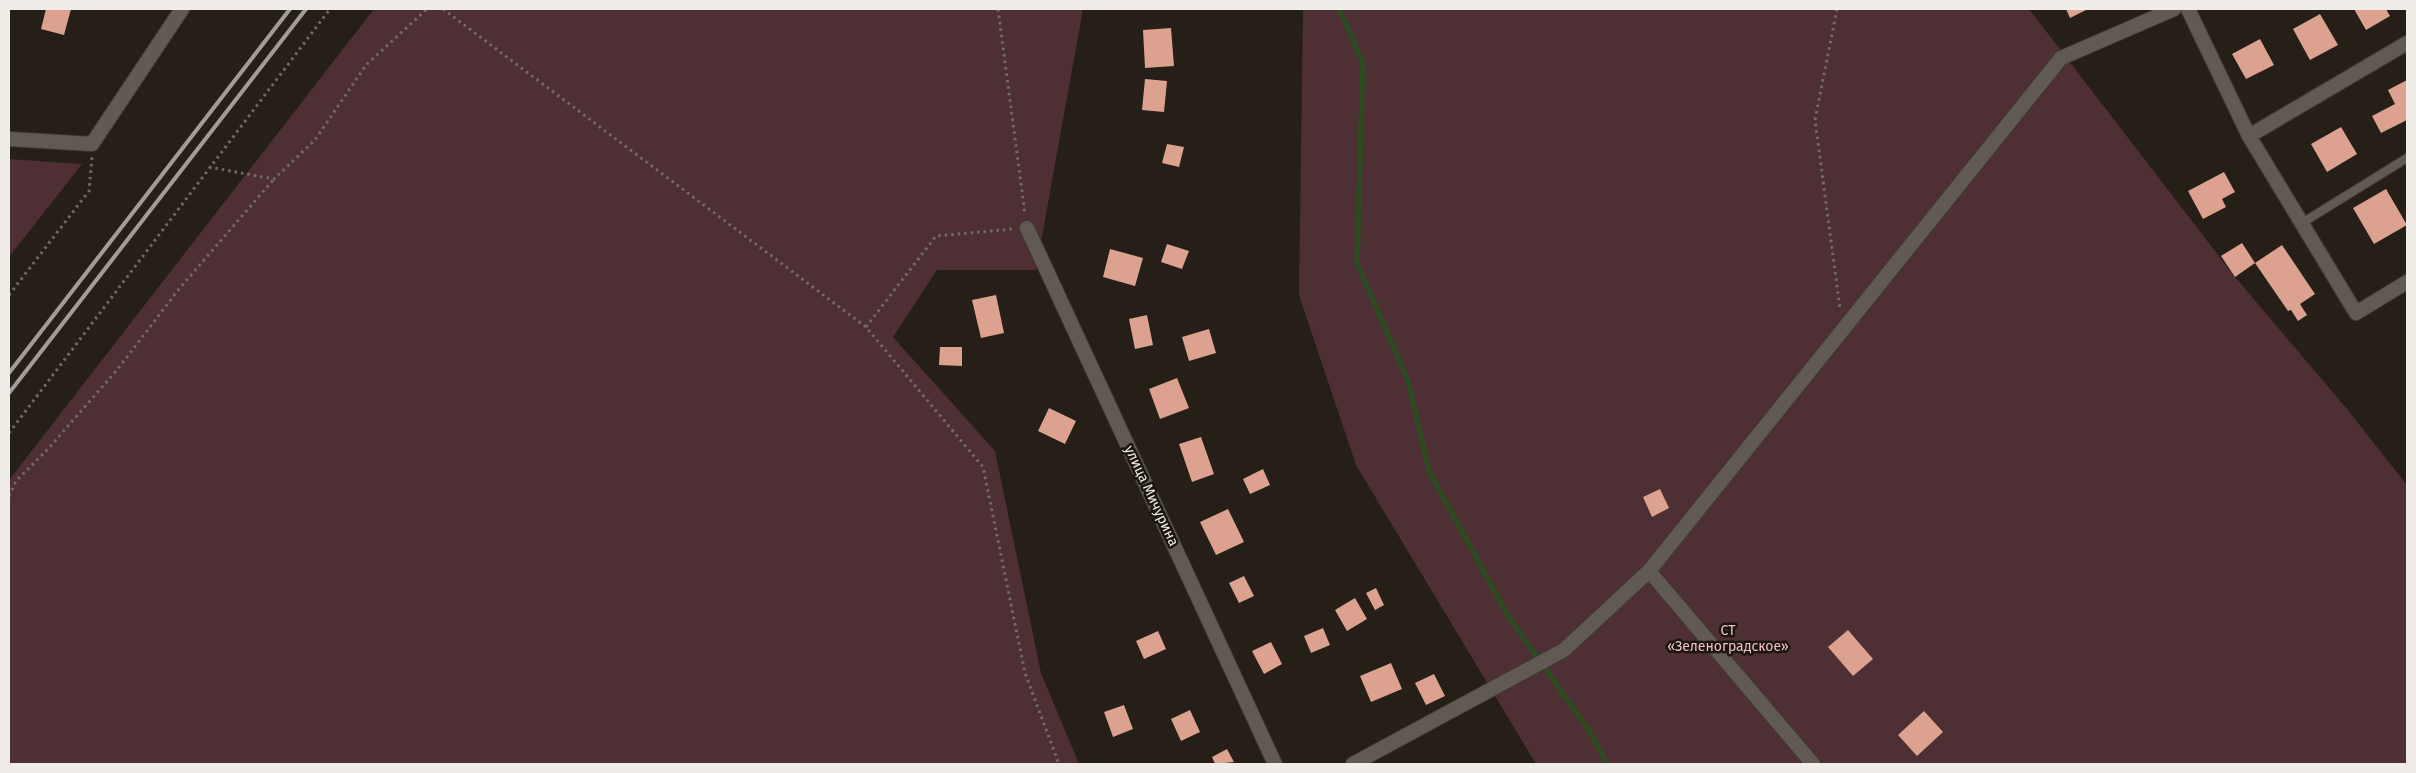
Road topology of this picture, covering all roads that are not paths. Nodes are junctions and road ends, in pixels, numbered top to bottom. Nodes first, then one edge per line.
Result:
1 (182, 9) edge
2 (2174, 9) edge
3 (2188, 9) edge
4 (2407, 43) edge
5 (2249, 136) junction
6 (9, 139) edge
7 (2407, 158) edge
8 (2302, 223) junction
9 (1027, 228) road end
10 (2407, 282) edge
11 (1649, 571) junction
12 (1275, 764) edge
13 (1353, 764) edge
14 (1813, 764) edge

1 - 6 street
2 - 11 street
3 - 5 street
4 - 5 street
5 - 8 street
7 - 8 lane
8 - 10 street
9 - 12 street, улица Мичурина
11 - 13 street
11 - 14 street

